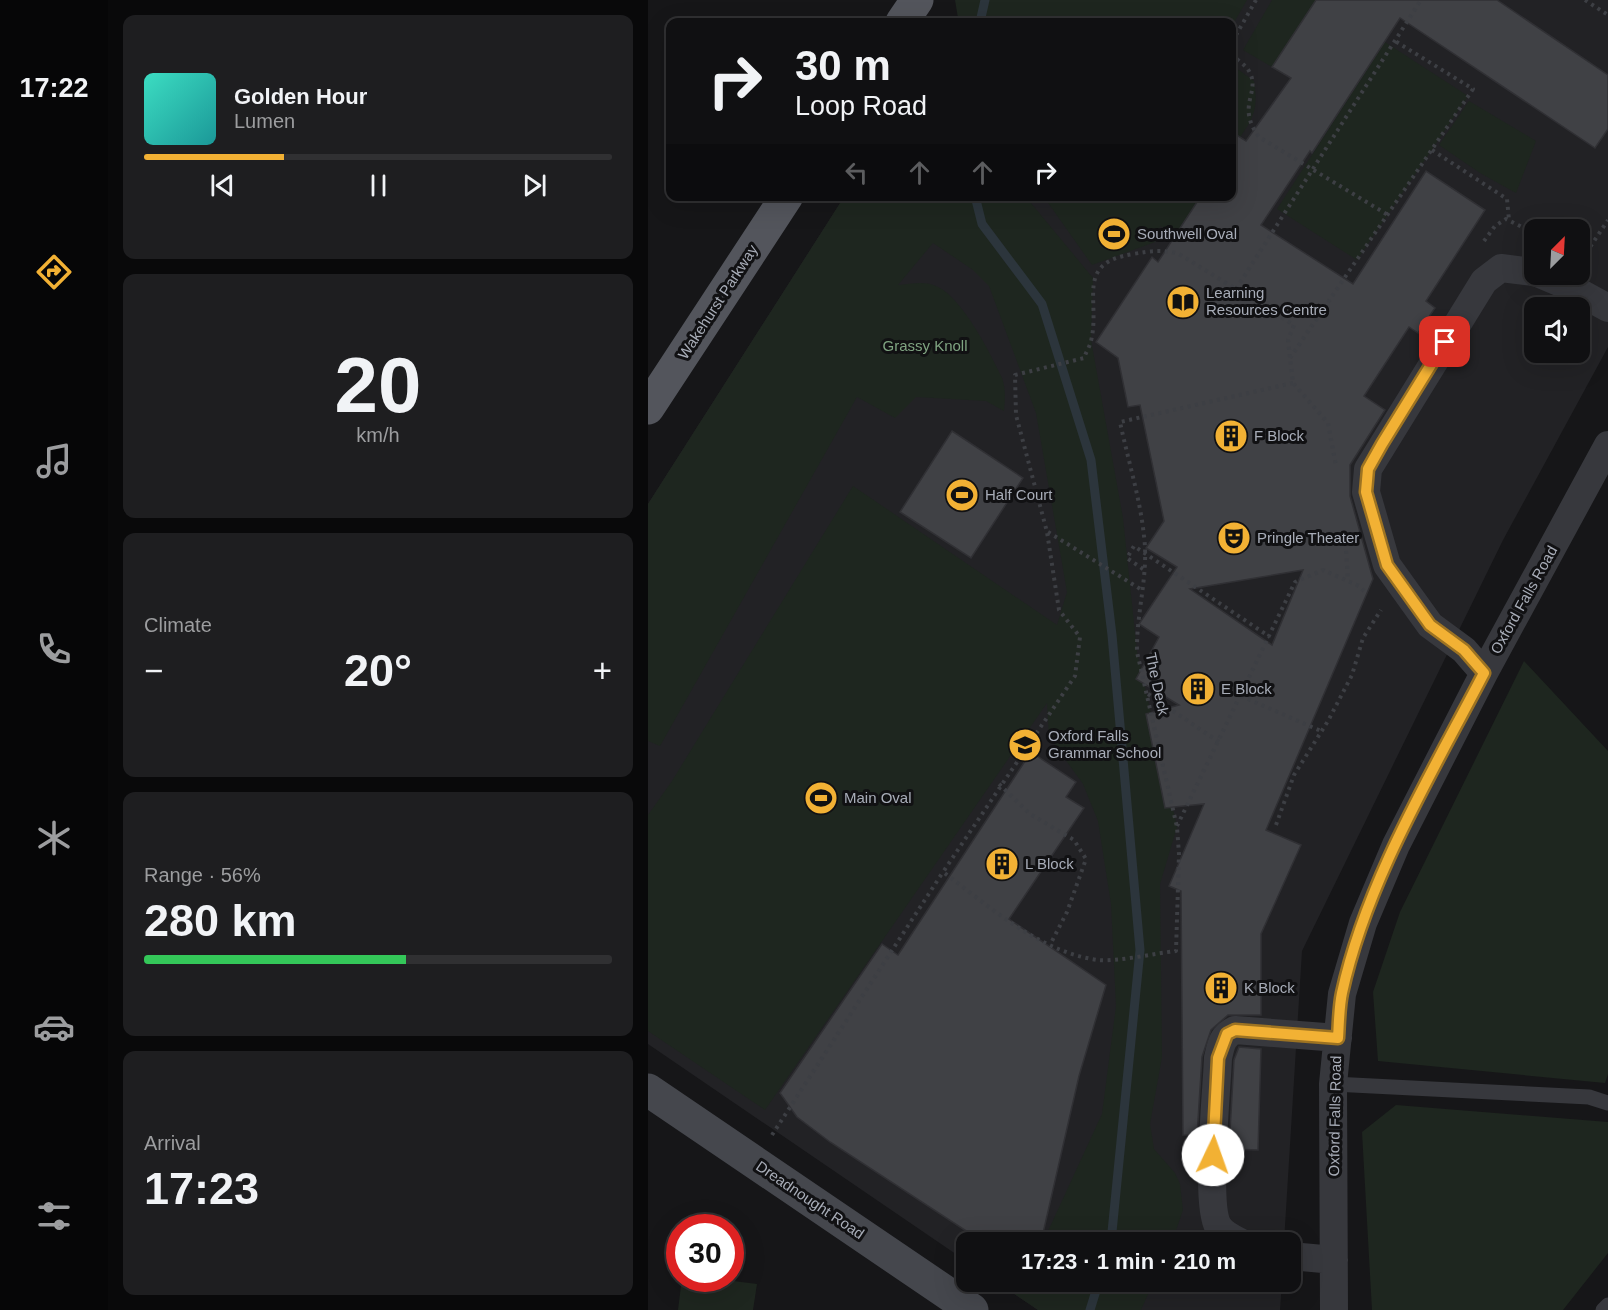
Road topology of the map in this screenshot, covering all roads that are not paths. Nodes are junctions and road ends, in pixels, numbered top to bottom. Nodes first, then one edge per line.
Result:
1 (917, 0) edge
2 (905, 18) edge
3 (784, 201) edge
4 (1524, 271) edge
5 (1566, 285) edge
6 (1608, 308) edge
7 (648, 408) edge
8 (1608, 445) edge
9 (1484, 673) junction
10 (1338, 1038) junction
11 (1333, 1084) junction
12 (648, 1090) edge
13 (1608, 1103) edge
14 (1225, 1232) edge
15 (1301, 1257) edge
16 (1334, 1260) junction
17 (1608, 1305) edge
18 (972, 1310) edge
19 (1334, 1310) edge
20 (1603, 1310) edge

1 - 2 main road
3 - 7 main road, Wakehurst Parkway
4 - 9 street
5 - 6 street
8 - 9 street, Oxford Falls Road
9 - 10 street, Oxford Falls Road
10 - 11 street, Oxford Falls Road
10 - 14 street
11 - 13 lane
11 - 16 street, Oxford Falls Road
12 - 18 street, Dreadnought Road
15 - 16 street
16 - 19 street, Oxford Falls Road
17 - 20 lane

